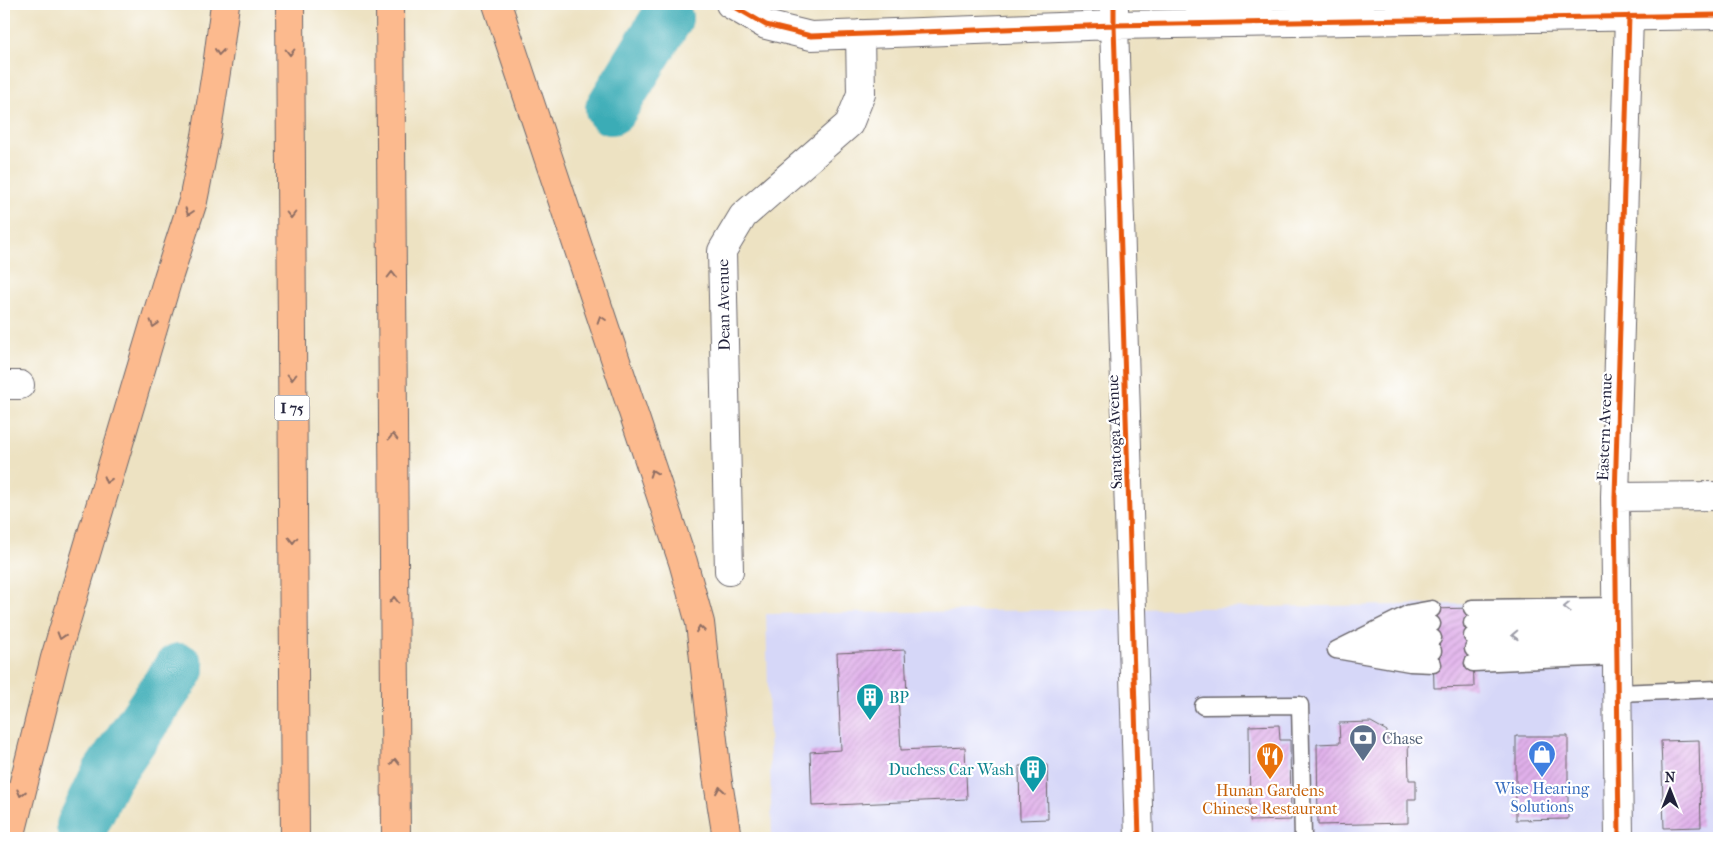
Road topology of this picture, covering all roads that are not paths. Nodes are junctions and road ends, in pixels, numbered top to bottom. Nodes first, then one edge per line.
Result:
1 (225, 4) edge
2 (290, 4) edge
3 (390, 4) edge
4 (497, 4) edge
5 (730, 4) edge
6 (1114, 14) edge
7 (1719, 15) edge
8 (1629, 16) junction
9 (860, 34) junction
10 (1719, 496) edge
11 (1615, 497) junction
12 (729, 571) dead end
13 (1616, 631) junction
14 (1472, 636) junction
15 (1336, 650) joint
16 (1719, 689) edge
17 (1617, 693) junction
18 (1203, 706) dead end
19 (295, 825) edge
20 (10, 838) edge
21 (396, 838) edge
22 (727, 838) edge
23 (1139, 838) edge
24 (1303, 838) edge
25 (1619, 838) edge

1 -> 20 highway
2 -> 19 highway, I 75
21 -> 3 highway
22 -> 4 highway
5 - 9 street
6 - 8 street
6 - 9 street
6 - 23 street, Saratoga Avenue
7 - 8 street
8 - 11 street, Eastern Avenue
9 - 12 street, Dean Avenue
10 - 11 street
11 - 13 street, Eastern Avenue
13 -> 14 lane
13 -> 14 lane
13 - 14 lane
13 - 17 street, Eastern Avenue
15 - 15 lane
16 - 17 lane
17 - 25 street, Eastern Avenue
18 - 24 lane

